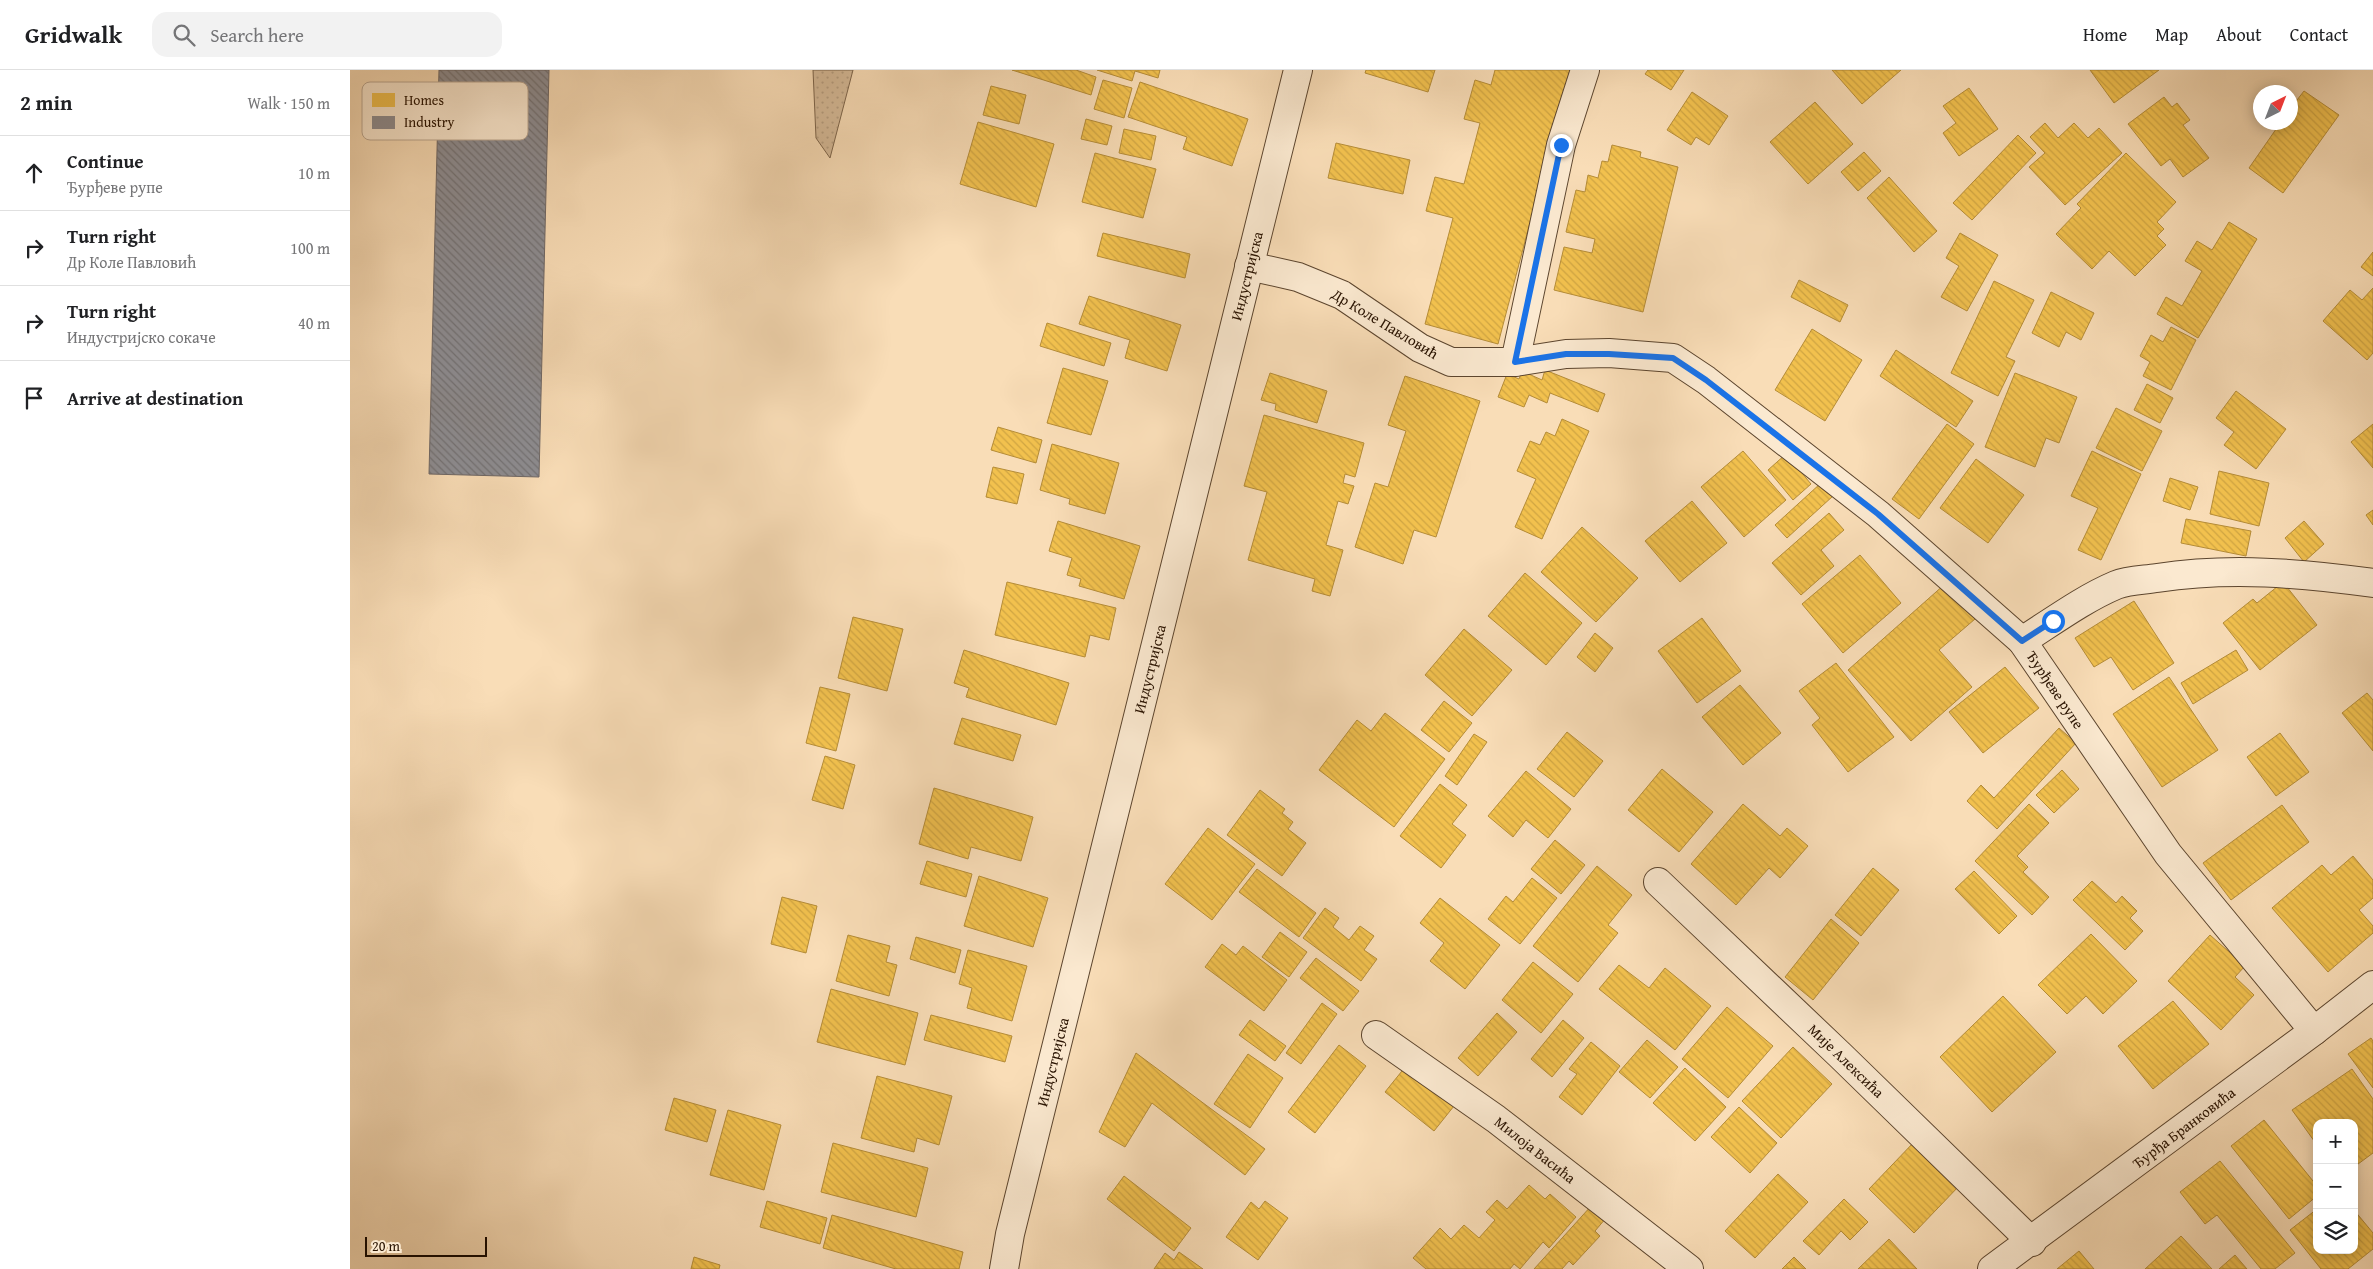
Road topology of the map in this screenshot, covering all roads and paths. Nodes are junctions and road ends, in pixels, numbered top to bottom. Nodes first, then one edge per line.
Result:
1 (1298, 70) edge
2 (1585, 70) edge
3 (1250, 266) junction
4 (1515, 362) junction
5 (2373, 584) edge
6 (2022, 641) junction
7 (1658, 882) dead end
8 (2373, 985) edge
9 (2314, 1031) junction
10 (1376, 1035) dead end
11 (2032, 1242) junction
12 (1004, 1269) edge
13 (1689, 1269) edge
14 (1992, 1269) edge

1 - 3 street, Индустријска
2 - 4 street
3 - 4 street, Др Коле Павловић
3 - 12 street, Индустријска
4 - 6 street, Др Коле Павловић
5 - 6 street, Ђурђеве рупе
6 - 9 street, Ђурђеве рупе
7 - 11 street, Мије Алексића
8 - 9 street, Ђурђа Бранковића
9 - 11 street, Ђурђа Бранковића
10 - 13 street, Милоја Васића
11 - 14 street, Ђурђа Бранковића

